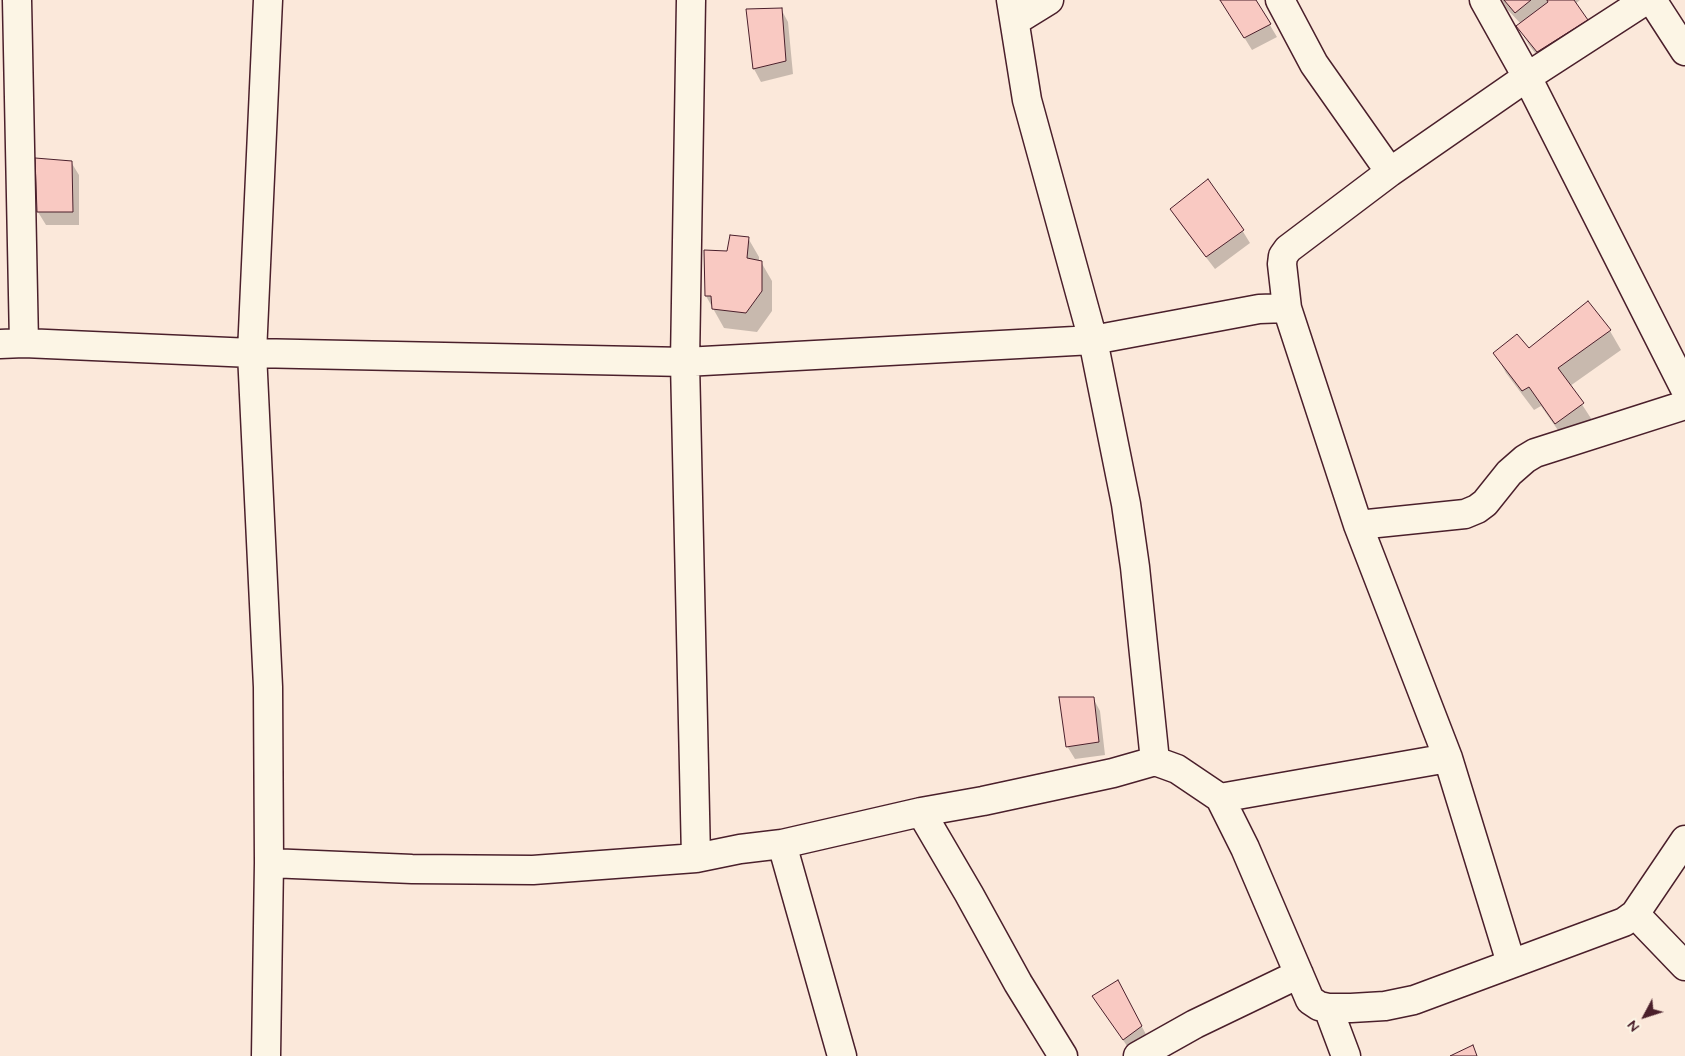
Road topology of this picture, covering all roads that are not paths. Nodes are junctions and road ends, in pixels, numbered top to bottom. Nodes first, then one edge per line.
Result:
1 (17, 0) edge
2 (268, 0) edge
3 (690, 0) edge
4 (1050, 0) edge
5 (1280, 0) edge
6 (1484, 0) edge
7 (1646, 0) edge
8 (1652, 0) edge
9 (1013, 11) edge
10 (1685, 51) edge
11 (1527, 77) junction
12 (1390, 172) junction
13 (1287, 308) junction
14 (1093, 340) junction
15 (12, 343) edge
16 (252, 353) junction
17 (685, 362) junction
18 (1685, 389) edge
19 (1685, 405) edge
20 (1358, 526) junction
21 (1448, 758) junction
22 (1155, 761) junction
23 (1220, 798) junction
24 (921, 812) junction
25 (1685, 840) edge
26 (782, 844) junction
27 (696, 858) junction
28 (268, 864) junction
29 (1635, 914) junction
30 (1511, 963) junction
31 (1685, 966) edge
32 (1299, 974) junction
33 (1328, 1008) junction
34 (266, 1056) edge
35 (842, 1056) edge
36 (1063, 1056) edge
37 (1138, 1056) edge
38 (1346, 1056) edge

1 - 15 street
2 - 16 street
3 - 17 street
4 - 9 street
5 - 12 street
6 - 11 street
7 - 11 street
8 - 10 street
9 - 14 street
11 - 12 street
11 - 18 street
12 - 13 street
13 - 14 street
13 - 20 street
14 - 17 street
14 - 22 street
15 - 16 street
16 - 17 street
16 - 28 street
17 - 27 street
19 - 20 street
20 - 21 street
21 - 23 street
21 - 30 street
22 - 23 street
22 - 24 street
23 - 32 street
24 - 26 street
24 - 36 street
25 - 29 street
26 - 27 street
26 - 35 street
27 - 28 street
28 - 34 street
29 - 30 street
29 - 31 street
30 - 33 street
32 - 33 street
32 - 37 street
33 - 38 street

